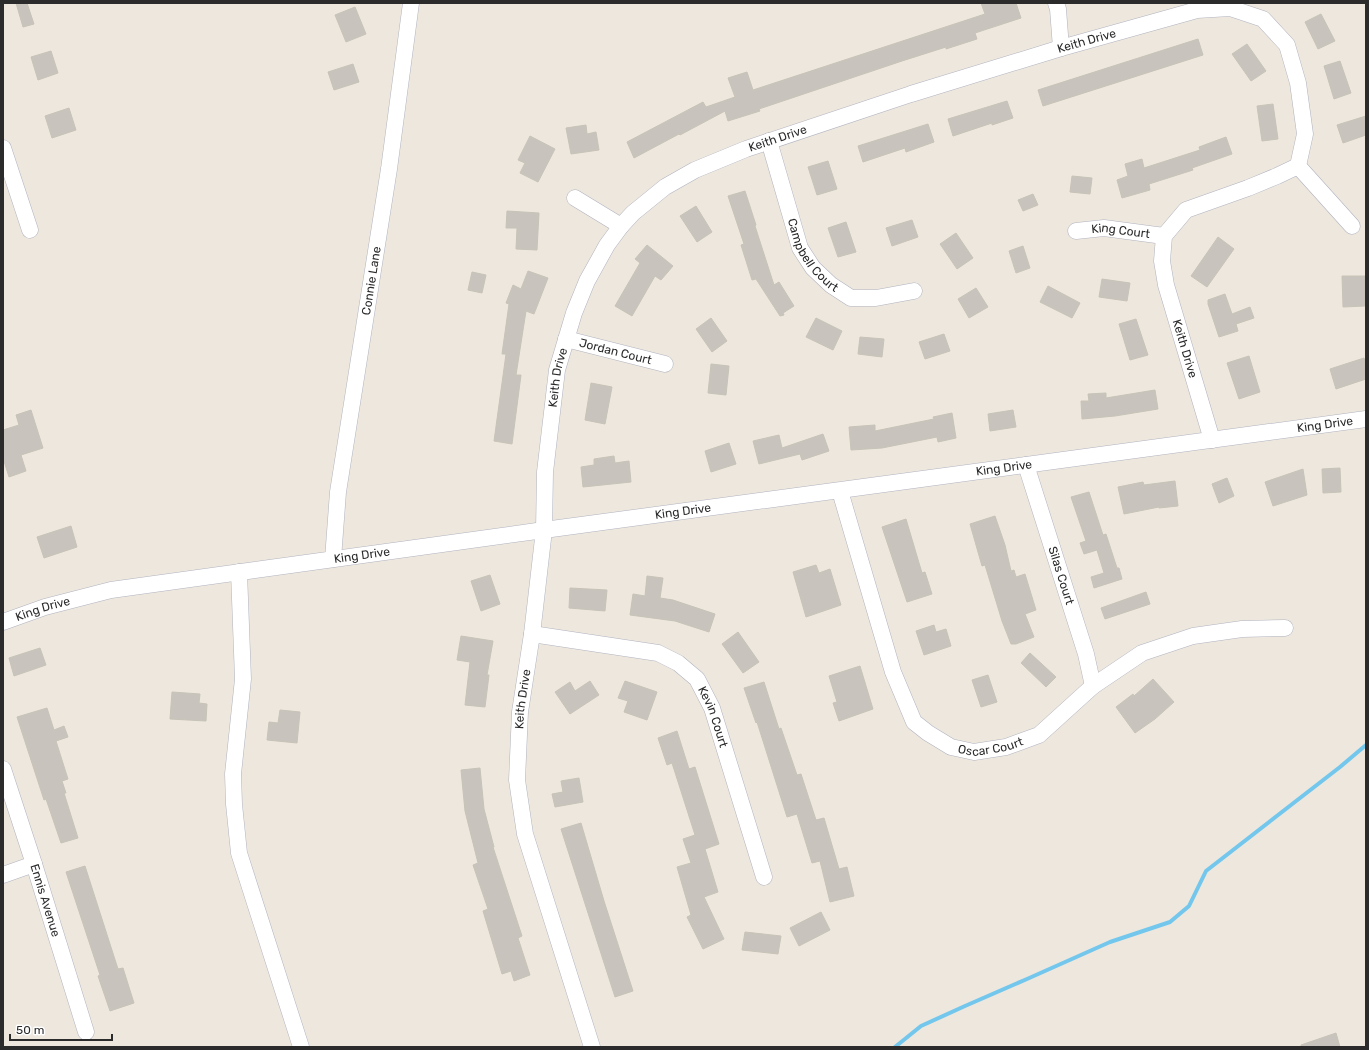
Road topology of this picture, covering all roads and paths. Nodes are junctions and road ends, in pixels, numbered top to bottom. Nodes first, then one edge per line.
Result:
1 (411, 3) edge
2 (1056, 3) edge
3 (1061, 48) junction
4 (769, 141) junction
5 (3, 148) edge
6 (1298, 166) junction
7 (575, 198) dead end
8 (621, 226) junction
9 (1352, 226) dead end
10 (30, 230) dead end
11 (1076, 231) dead end
12 (1164, 236) junction
13 (914, 291) dead end
14 (566, 339) junction
15 (665, 364) dead end
16 (1366, 419) edge
17 (1212, 440) junction
18 (1026, 465) junction
19 (840, 491) junction
20 (544, 530) junction
21 (333, 559) junction
22 (238, 572) junction
23 (3, 622) edge
24 (1285, 628) dead end
25 (532, 634) junction
26 (1093, 686) junction
27 (3, 769) edge
28 (34, 864) junction
29 (3, 875) edge
30 (764, 877) dead end
31 (86, 1032) dead end
32 (301, 1047) edge
33 (592, 1047) edge

1 - 21 street, Connie Lane
2 - 3 street
3 - 4 street, Keith Drive
3 - 6 street, Keith Drive
4 - 8 street, Keith Drive
4 - 13 street, Campbell Court
5 - 10 street
6 - 9 street
6 - 12 street
7 - 8 street
8 - 14 street, Keith Drive
11 - 12 street, King Court
12 - 17 street, Keith Drive
14 - 15 street, Jordan Court
14 - 20 street, Keith Drive
16 - 17 street, King Drive
17 - 18 street, King Drive
18 - 19 street, King Drive
18 - 26 street, Silas Court
19 - 20 street, King Drive
19 - 26 street, Oscar Court
20 - 21 street, King Drive
20 - 25 street, Keith Drive
21 - 22 street, King Drive
22 - 23 street, King Drive
22 - 32 street
24 - 26 street, Oscar Court
25 - 30 street, Kevin Court
25 - 33 street, Keith Drive
27 - 28 street, Ennis Avenue
28 - 29 street
28 - 31 street, Ennis Avenue

